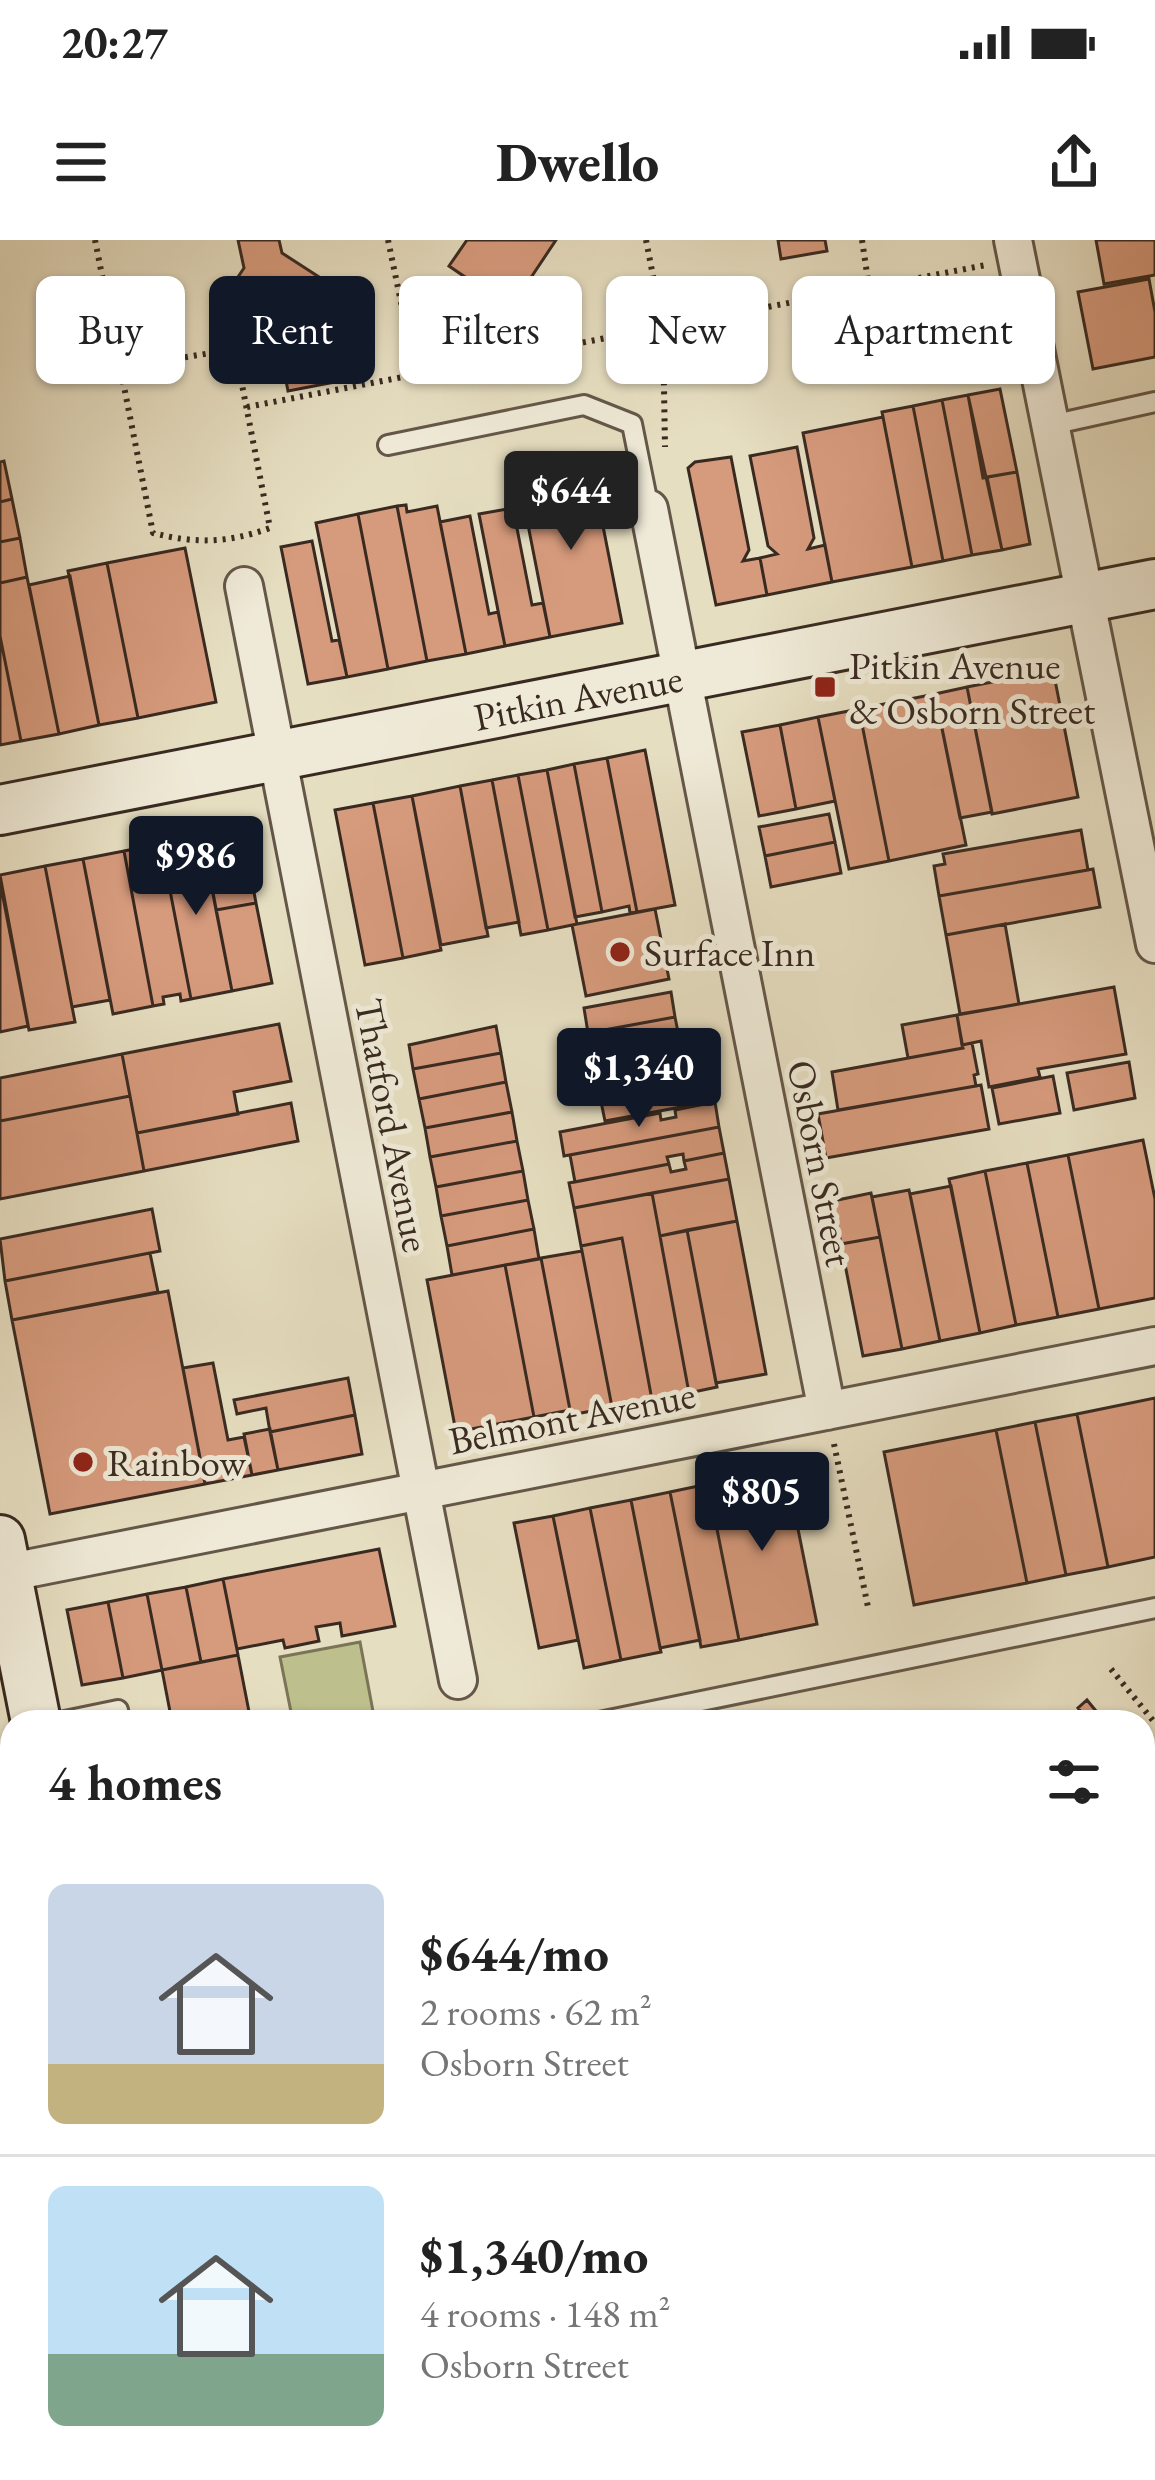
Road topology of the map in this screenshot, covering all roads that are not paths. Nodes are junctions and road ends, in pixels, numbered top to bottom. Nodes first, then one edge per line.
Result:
1 (1015, 249) edge
2 (1155, 402) edge
3 (1051, 425) junction
4 (388, 445) dead end
5 (649, 509) joint
6 (1155, 584) edge
7 (244, 586) dead end
8 (1086, 597) junction
9 (683, 677) junction
10 (277, 756) junction
11 (0, 810) edge
12 (1155, 944) edge
13 (1155, 1346) edge
14 (827, 1411) junction
15 (422, 1488) junction
16 (3, 1557) edge
17 (1155, 1608) edge
18 (458, 1680) dead end
19 (34, 1710) edge
20 (657, 1710) edge

1 - 3 street
2 - 3 lane
3 - 8 street
4 - 5 lane
5 - 9 street, Osborn Street
6 - 8 street, Pitkin Avenue
7 - 10 street, Thatford Avenue
8 - 9 street, Pitkin Avenue
8 - 12 street
9 - 10 street, Pitkin Avenue
9 - 14 street, Osborn Street
10 - 11 street, Pitkin Avenue
10 - 15 street, Thatford Avenue
13 - 14 street, Belmont Avenue
14 - 15 street, Belmont Avenue
15 - 16 street, Belmont Avenue
15 - 18 street, Thatford Avenue
16 - 19 street
17 - 20 lane

